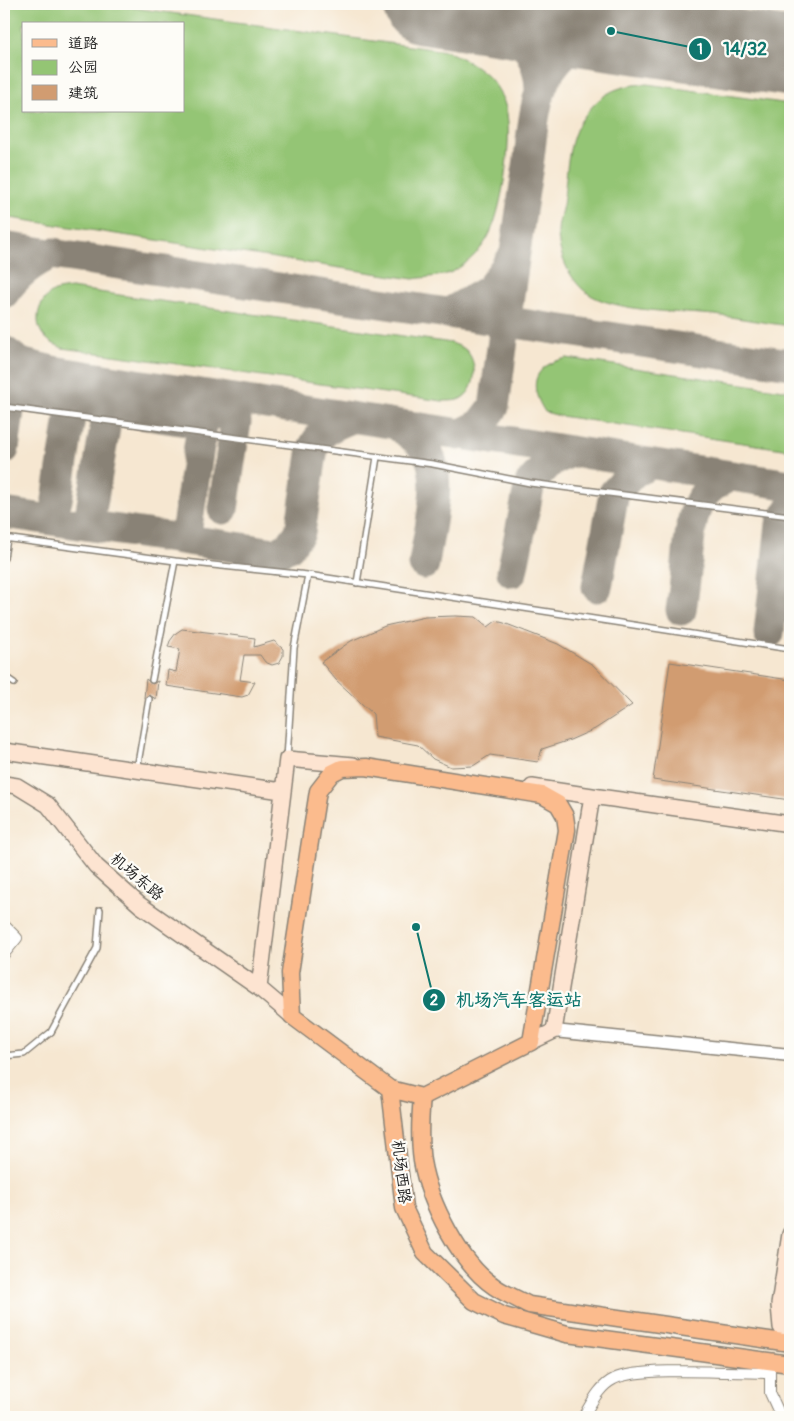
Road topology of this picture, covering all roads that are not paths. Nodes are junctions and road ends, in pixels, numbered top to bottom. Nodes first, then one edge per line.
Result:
1 (4, 407) edge
2 (377, 456) junction
3 (790, 516) edge
4 (5, 538) edge
5 (4, 558) edge
6 (175, 561) junction
7 (308, 575) junction
8 (357, 583) junction
9 (790, 649) edge
10 (4, 676) edge
11 (152, 680) dead end
12 (14, 683) dead end
13 (149, 699) dead end
14 (4, 751) edge
15 (288, 759) junction
16 (137, 772) junction
17 (4, 784) edge
18 (282, 791) junction
19 (592, 796) junction
20 (790, 824) edge
21 (100, 910) dead end
22 (4, 925) edge
23 (4, 954) edge
24 (259, 988) junction
25 (292, 1016) junction
26 (554, 1031) junction
27 (531, 1042) junction
28 (790, 1054) edge
29 (4, 1056) edge
30 (390, 1089) junction
31 (422, 1096) junction
32 (790, 1234) edge
33 (790, 1343) edge
34 (790, 1364) edge
35 (770, 1367) junction
36 (583, 1417) edge
37 (781, 1417) edge

1 - 2 lane
2 - 3 lane
2 - 8 lane
4 - 5 lane
4 - 6 lane
6 - 7 lane
6 - 11 lane
7 - 8 lane
7 - 15 lane
8 - 9 lane
10 - 12 lane
13 - 16 lane
14 - 16 main road
15 - 18 main road
15 - 19 main road
16 - 18 main road
17 - 24 main road, 机场东路
18 - 24 main road
19 - 20 main road
19 - 26 main road
21 - 29 lane
22 - 23 street
24 - 25 main road
25 - 27 main road
25 - 30 main road
26 - 27 main road
26 - 28 street
27 - 31 main road
30 - 31 main road
30 - 35 main road, 机场西路
31 - 33 main road
32 - 33 main road
34 - 35 main road, 机场西路
35 - 36 street
35 - 37 street

